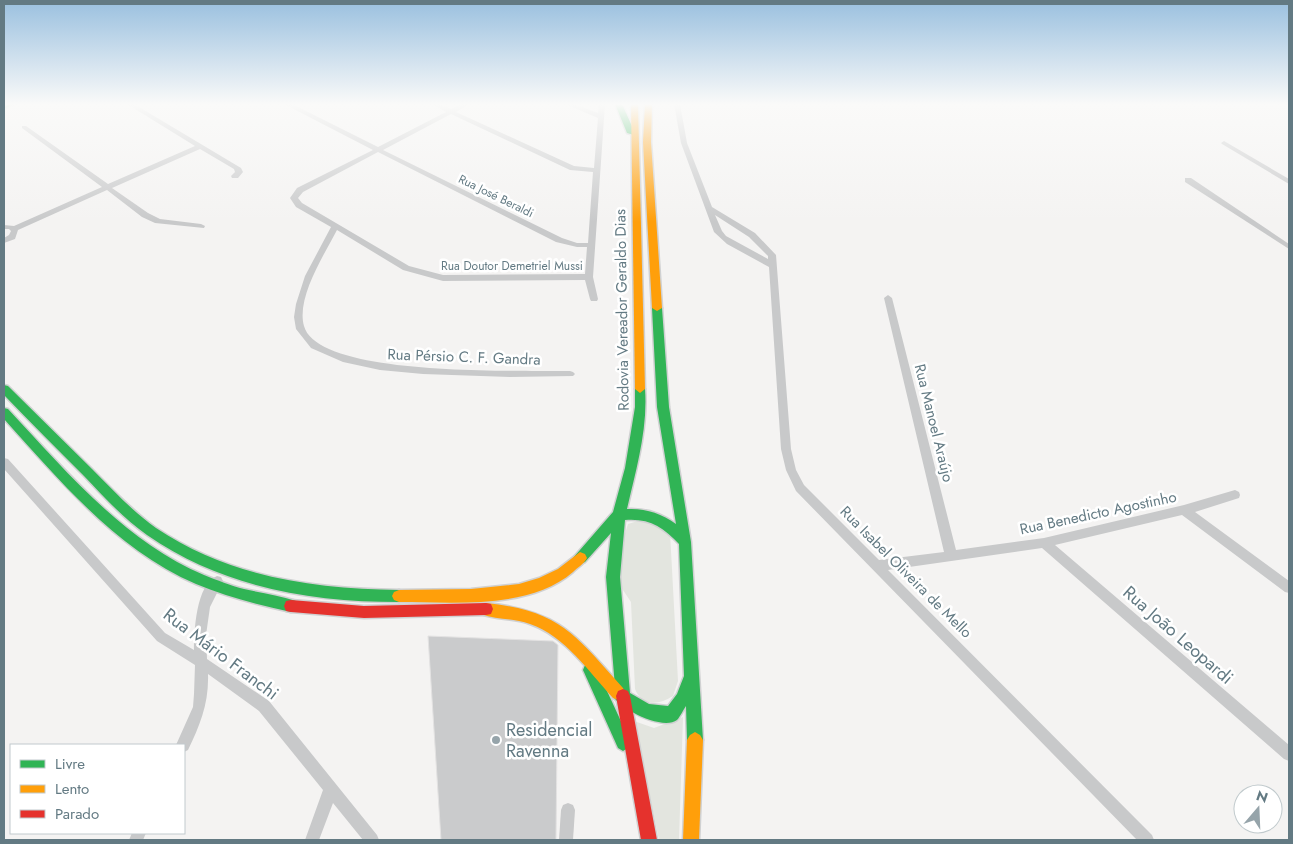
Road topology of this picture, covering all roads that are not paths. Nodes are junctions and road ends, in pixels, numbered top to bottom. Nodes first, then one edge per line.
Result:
1 (47, 143) edge
2 (196, 143) edge
3 (363, 143) edge
4 (389, 143) edge
5 (521, 143) edge
6 (598, 143) edge
7 (633, 143) edge
8 (646, 143) edge
9 (684, 143) edge
10 (1224, 143) dead end
11 (200, 146) junction
12 (376, 150) junction
13 (597, 170) junction
14 (235, 176) dead end
15 (1188, 180) dead end
16 (1289, 182) edge
17 (109, 187) junction
18 (709, 208) junction
19 (201, 226) dead end
20 (335, 226) junction
21 (4, 227) edge
22 (14, 229) junction
23 (742, 229) junction
24 (4, 241) edge
25 (726, 241) junction
26 (591, 245) junction
27 (1289, 247) edge
28 (771, 265) junction
29 (589, 276) junction
30 (594, 298) dead end
31 (888, 298) dead end
32 (570, 374) dead end
33 (4, 389) edge
34 (4, 412) edge
35 (4, 462) edge
36 (1234, 495) dead end
37 (1184, 510) junction
38 (618, 515) junction
39 (685, 542) junction
40 (1044, 543) junction
41 (951, 555) junction
42 (877, 566) junction
43 (226, 570) junction
44 (213, 585) junction
45 (1289, 588) edge
46 (576, 644) junction
47 (201, 662) junction
48 (692, 674) junction
49 (623, 699) junction
50 (183, 744) edge
51 (1289, 754) edge
52 (636, 776) junction
53 (330, 790) junction
54 (568, 810) dead end
55 (312, 840) edge
56 (372, 840) edge
57 (566, 840) edge
58 (649, 840) edge
59 (692, 840) edge
60 (1147, 840) edge

1 - 17 street
2 - 11 street
3 - 12 street, Rua José Beraldi
4 - 12 street, Rua Doutor Demetriel Mussi
5 - 13 street
6 - 13 street
7 - 38 main road, Rodovia Vereador Geraldo Dias
8 - 39 main road
9 - 18 street
10 - 16 street
11 - 14 street
11 - 17 street
12 - 20 street, Rua Doutor Demetriel Mussi
12 - 26 street, Rua José Beraldi
13 - 26 street
15 - 27 street
17 - 19 street
17 - 22 street
18 - 23 street
18 - 25 street
20 - 29 street, Rua Doutor Demetriel Mussi
20 - 32 street, Rua Pérsio C. F. Gandra
21 - 22 street
22 - 24 street
23 - 25 street
23 - 28 street, Rua Isabel Oliveira de Mello
25 - 28 street
26 - 29 street
28 - 42 street, Rua Isabel Oliveira de Mello
29 - 30 street
31 - 41 street, Rua Manoel Araújo
33 - 43 main road
34 - 44 main road
35 - 47 street, Rua Mário Franchi
36 - 37 street, Rua Benedicto Agostinho
37 - 40 street, Rua Benedicto Agostinho
37 - 45 street
38 - 39 main road
38 - 43 main road
38 - 49 main road, Rodovia Vereador Geraldo Dias
39 - 48 main road
40 - 41 street, Rua Benedicto Agostinho
40 - 51 street, Rua João Leopardi
41 - 42 street, Rua Benedicto Agostinho
42 - 60 street, Rua Isabel Oliveira de Mello
43 - 44 street
44 - 46 main road
44 - 47 street
46 - 49 main road
46 - 52 main road
47 - 50 street
47 - 53 street, Rua Mário Franchi
48 - 49 main road
48 - 59 main road
49 - 52 main road, Rodovia Vereador Geraldo Dias
52 - 58 main road, Rodovia Vereador Geraldo Dias
53 - 55 street
53 - 56 street, Rua Mário Franchi
54 - 57 street

